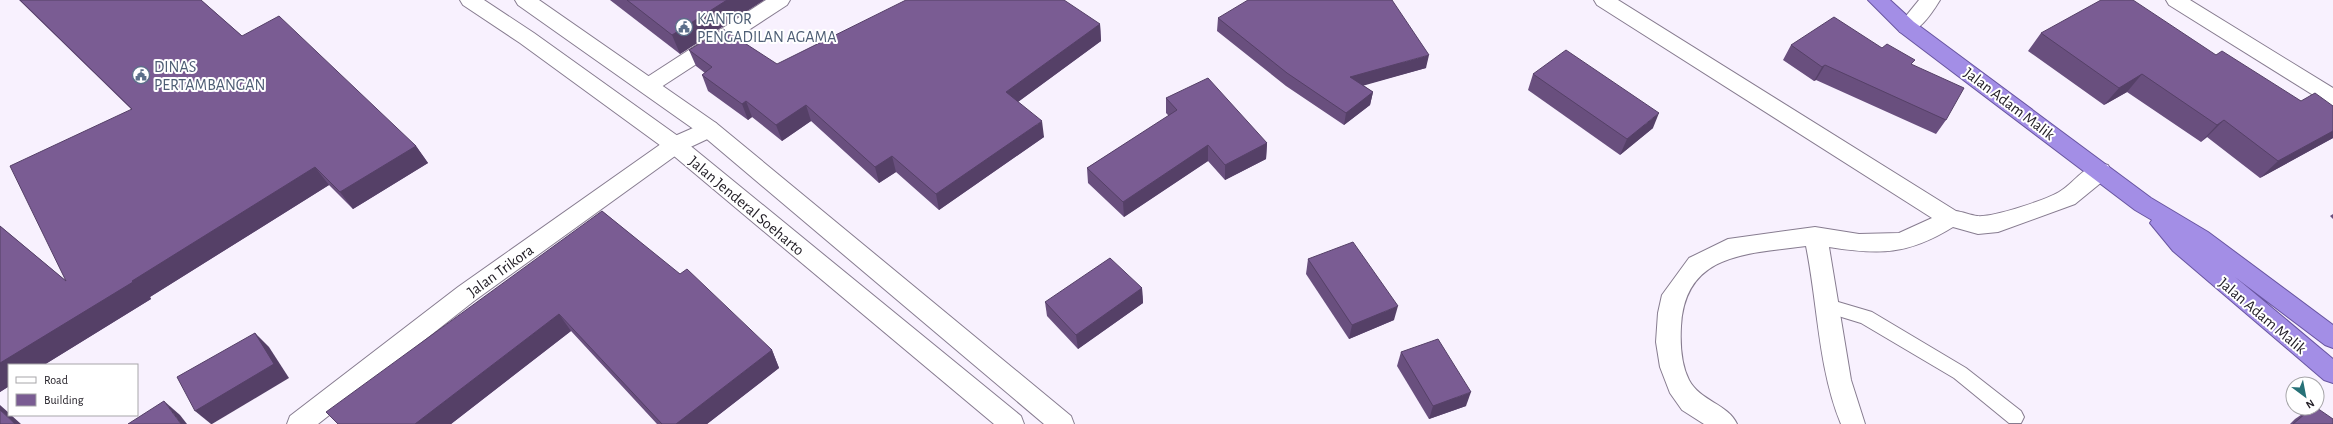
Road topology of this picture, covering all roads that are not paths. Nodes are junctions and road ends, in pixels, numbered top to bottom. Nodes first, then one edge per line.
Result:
1 (470, 0) edge
2 (525, 0) edge
3 (780, 0) edge
4 (1604, 0) edge
5 (1878, 0) edge
6 (1930, 0) edge
7 (2176, 0) edge
8 (1907, 26) junction
9 (648, 86) junction
10 (2333, 98) edge
11 (709, 128) junction
12 (675, 145) junction
13 (2100, 171) junction
14 (2143, 204) junction
15 (1950, 218) junction
16 (1816, 236) junction
17 (1828, 306) junction
18 (2333, 338) edge
19 (2333, 373) edge
20 (2016, 417) dead end
21 (299, 424) edge
22 (1012, 424) edge
23 (1062, 424) edge
24 (1725, 424) edge
25 (1853, 424) edge

1 - 12 street, Jalan Jenderal Soeharto
2 - 9 street
3 - 9 street
4 - 15 street
5 - 8 highway, Jalan Adam Malik
6 - 8 street
7 - 10 street
8 - 13 highway, Jalan Adam Malik
9 - 11 street
11 - 12 street, Jalan Trikora
11 - 23 street
12 - 21 street, Jalan Trikora
12 - 22 street, Jalan Jenderal Soeharto
13 - 14 highway, Jalan Adam Malik
13 - 15 street
14 - 18 highway, Jalan Adam Malik
14 - 19 highway, Jalan Adam Malik
15 - 16 street
16 - 17 street
16 - 24 street
17 - 20 lane
17 - 25 street

